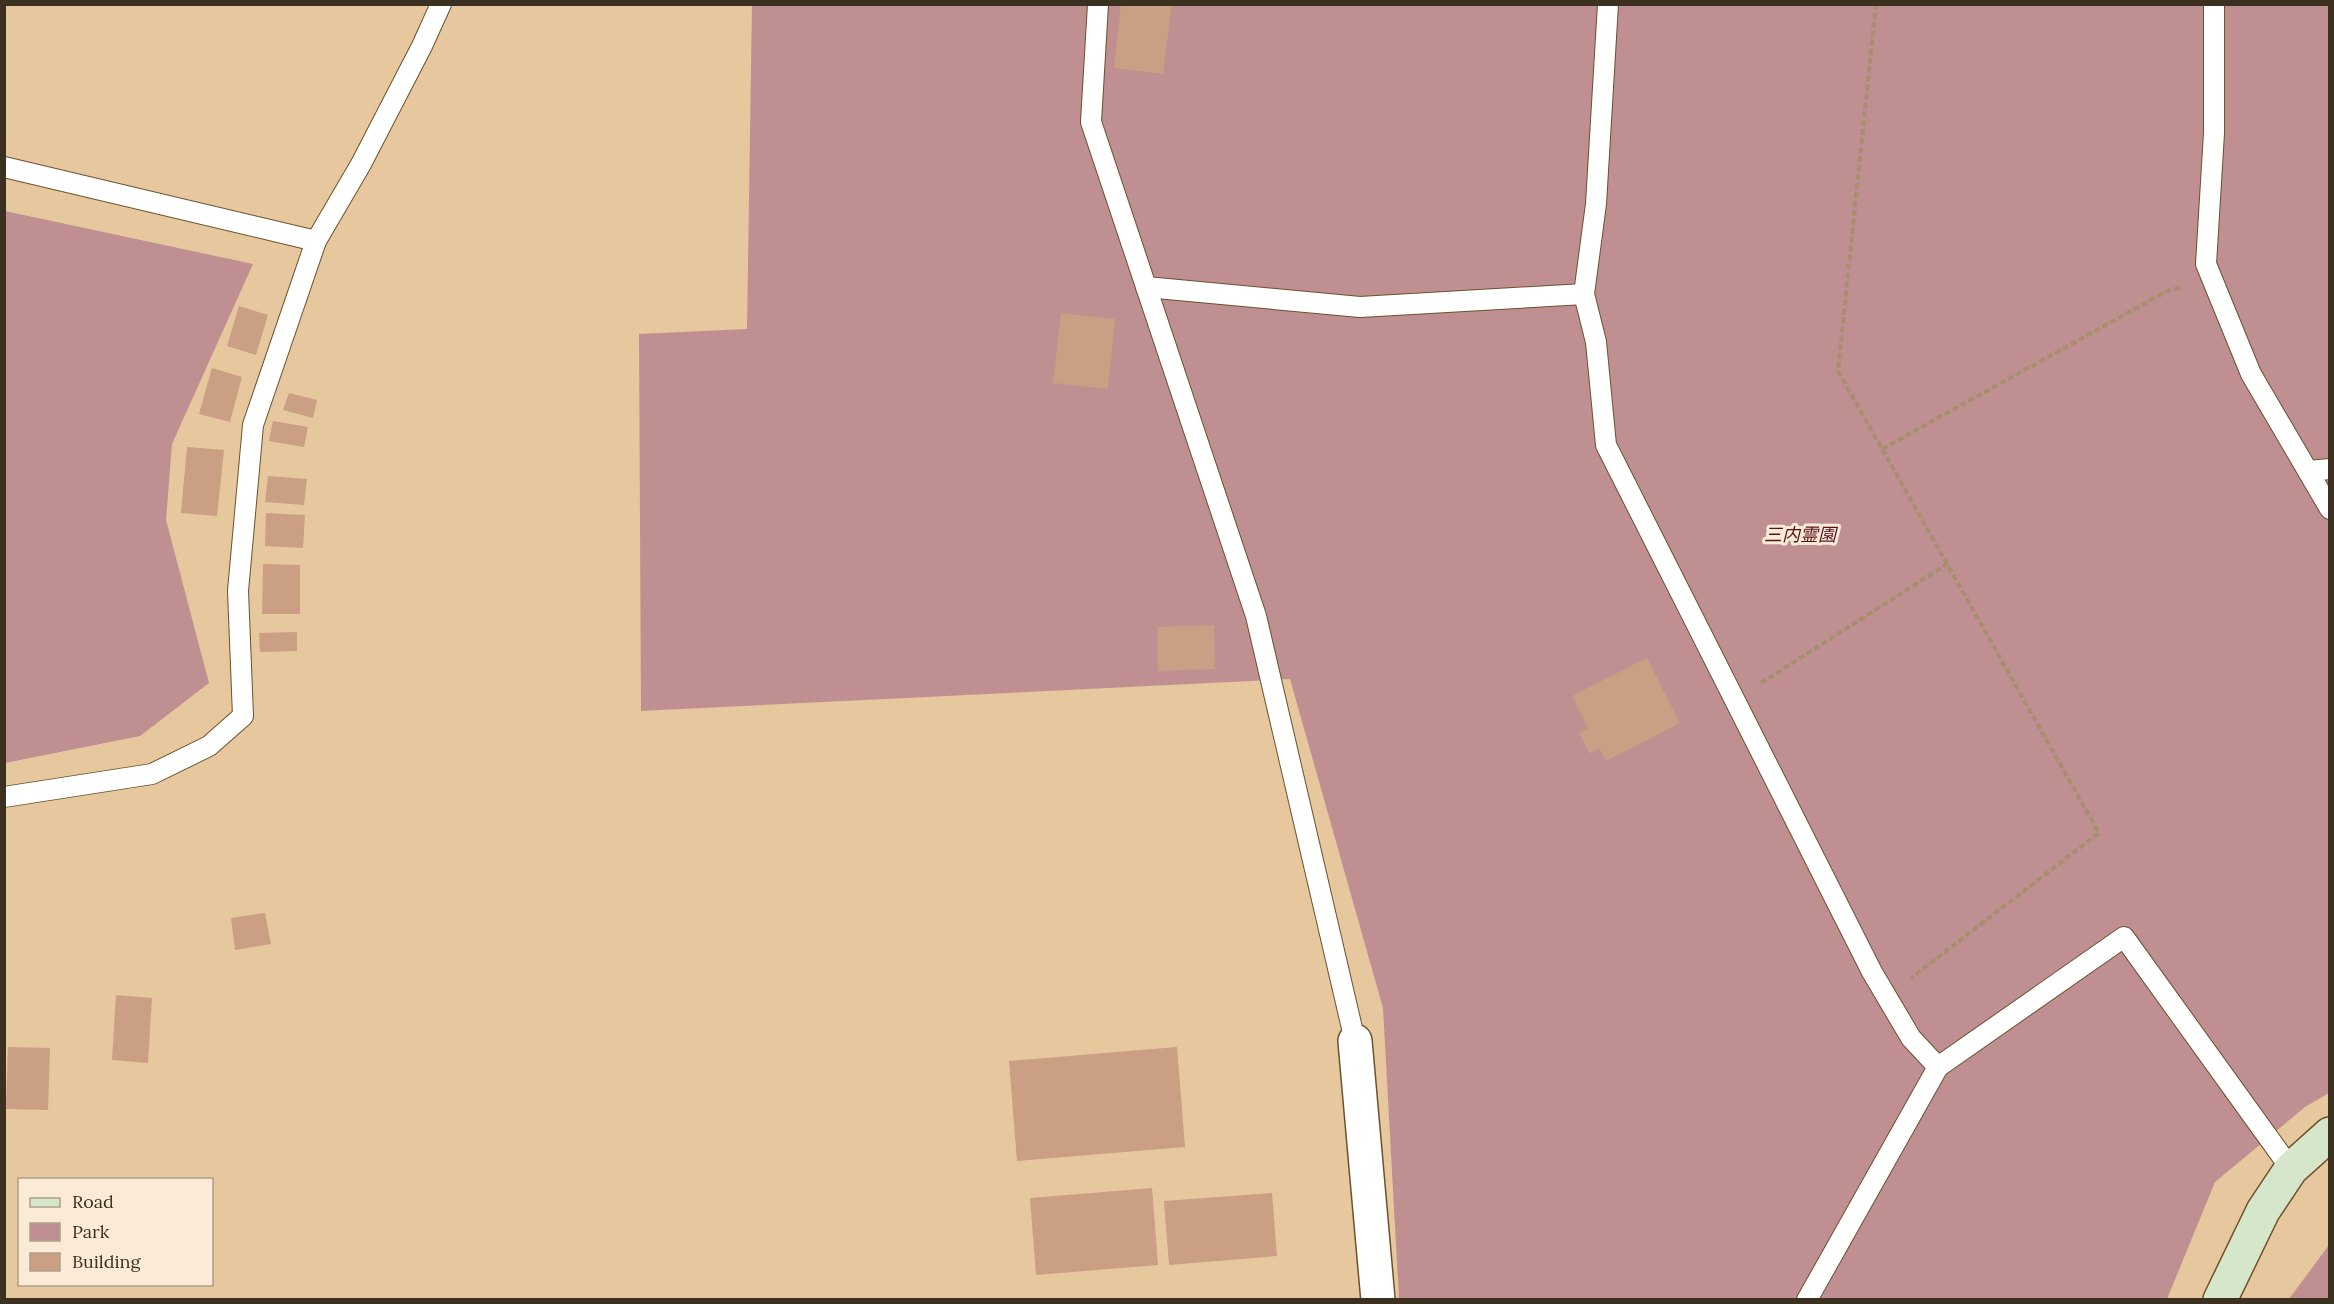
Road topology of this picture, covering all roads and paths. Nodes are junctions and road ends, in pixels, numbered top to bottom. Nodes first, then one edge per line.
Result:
1 (441, 4) edge
2 (1098, 4) edge
3 (1608, 4) edge
4 (1876, 4) edge
5 (2214, 4) edge
6 (4, 167) edge
7 (316, 241) junction
8 (2214, 284) junction
9 (1146, 287) junction
10 (1584, 294) junction
11 (1882, 449) junction
12 (2330, 469) edge
13 (2308, 471) junction
14 (2330, 509) edge
15 (1947, 564) junction
16 (1735, 700) junction
17 (4, 797) edge
18 (1887, 997) junction
19 (1355, 1041) joint
20 (1938, 1067) junction
21 (2330, 1134) edge
22 (2291, 1169) junction
23 (1378, 1299) edge
24 (1807, 1299) edge
25 (2220, 1299) edge

1 - 7 lane
2 - 9 lane
3 - 10 lane
4 - 11 path
5 - 8 lane
6 - 7 lane
7 - 17 lane
8 - 11 path
8 - 13 lane
9 - 10 lane
9 - 19 lane
10 - 16 lane
11 - 15 path
12 - 13 lane
13 - 14 lane
15 - 16 path
15 - 18 path
16 - 18 lane
18 - 20 lane
19 - 23 street
20 - 22 lane
20 - 24 lane
21 - 22 street
22 - 25 street

